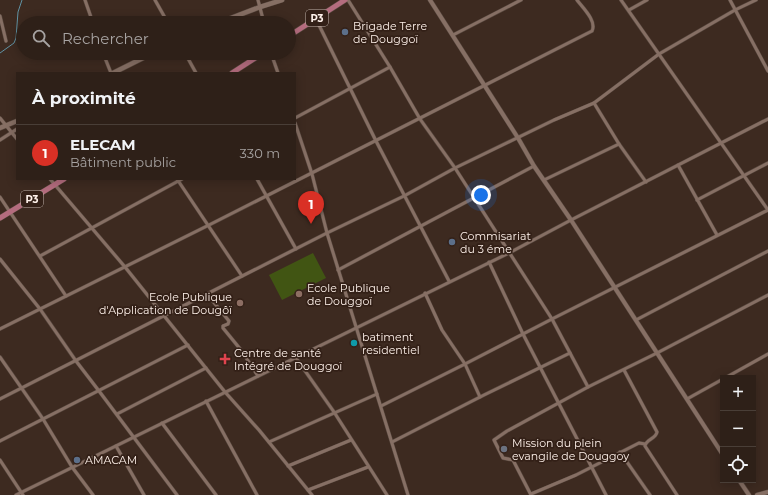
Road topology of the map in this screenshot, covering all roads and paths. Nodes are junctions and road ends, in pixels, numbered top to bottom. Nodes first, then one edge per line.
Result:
1 (86, 0) edge
2 (155, 0) edge
3 (258, 0) edge
4 (282, 0) edge
5 (347, 0) edge
6 (430, 0) edge
7 (522, 0) edge
8 (577, 0) edge
9 (621, 0) edge
10 (648, 0) edge
11 (730, 0) edge
12 (756, 0) edge
13 (260, 7) junction
14 (629, 10) junction
15 (735, 10) junction
16 (0, 16) edge
17 (91, 16) edge
18 (164, 16) edge
19 (236, 16) edge
20 (262, 16) edge
21 (316, 19) junction
22 (296, 32) edge
23 (453, 35) junction
24 (6, 41) dead end
25 (659, 54) junction
26 (106, 60) edge
27 (139, 60) edge
28 (189, 60) edge
29 (252, 60) edge
30 (273, 60) edge
31 (390, 67) junction
32 (768, 71) edge
33 (112, 72) edge
34 (114, 72) edge
35 (195, 72) edge
36 (234, 72) edge
37 (278, 72) edge
38 (484, 85) junction
39 (350, 89) junction
40 (594, 103) junction
41 (296, 117) edge
42 (0, 118) edge
43 (420, 119) junction
44 (768, 120) edge
45 (16, 121) edge
46 (6, 125) junction
47 (296, 125) edge
48 (0, 128) edge
49 (16, 130) edge
50 (11, 133) junction
51 (16, 138) edge
52 (518, 138) junction
53 (0, 140) edge
54 (376, 141) junction
55 (722, 143) junction
56 (619, 144) junction
57 (768, 163) edge
58 (534, 166) junction
59 (678, 166) junction
60 (455, 168) junction
61 (312, 174) junction
62 (744, 176) junction
63 (51, 180) edge
64 (62, 180) edge
65 (178, 180) edge
66 (258, 180) edge
67 (544, 180) junction
68 (646, 182) junction
69 (55, 185) junction
70 (267, 196) junction
71 (404, 196) junction
72 (0, 197) edge
73 (474, 198) junction
74 (697, 200) junction
75 (768, 210) edge
76 (9, 213) junction
77 (0, 218) edge
78 (571, 220) junction
79 (209, 225) junction
80 (420, 226) junction
81 (91, 228) junction
82 (327, 233) junction
83 (717, 235) junction
84 (296, 249) junction
85 (768, 251) edge
86 (509, 253) junction
87 (40, 256) junction
88 (0, 259) edge
89 (489, 262) junction
90 (125, 267) junction
91 (338, 270) junction
92 (242, 276) junction
93 (449, 281) junction
94 (614, 288) junction
95 (425, 293) junction
96 (208, 294) junction
97 (768, 295) edge
98 (66, 296) junction
99 (40, 309) junction
100 (165, 316) junction
101 (552, 319) junction
102 (636, 320) junction
103 (357, 328) junction
104 (0, 329) edge
105 (523, 334) junction
106 (188, 346) junction
107 (570, 353) junction
108 (657, 353) junction
109 (768, 354) edge
110 (0, 358) edge
111 (296, 358) junction
112 (76, 361) junction
113 (465, 364) junction
114 (541, 367) junction
115 (206, 368) junction
116 (624, 370) junction
117 (730, 375) edge
118 (258, 376) junction
119 (720, 380) edge
120 (588, 387) junction
121 (21, 388) junction
122 (99, 391) junction
123 (225, 392) junction
124 (377, 394) junction
125 (480, 397) junction
126 (0, 399) edge
127 (687, 399) junction
128 (206, 401) junction
129 (558, 403) junction
130 (381, 406) junction
131 (334, 412) junction
132 (117, 414) junction
133 (43, 419) junction
134 (162, 423) junction
135 (133, 437) junction
136 (351, 440) junction
137 (0, 441) edge
138 (268, 442) junction
139 (392, 442) junction
140 (645, 444) junction
141 (116, 446) junction
142 (720, 450) edge
143 (620, 452) junction
144 (0, 460) edge
145 (288, 466) junction
146 (72, 467) junction
147 (368, 467) junction
148 (591, 467) junction
149 (741, 483) edge
150 (308, 490) junction
151 (768, 492) edge
152 (22, 494) edge
153 (16, 495) edge
154 (93, 495) edge
155 (144, 495) edge
156 (177, 495) edge
157 (216, 495) edge
158 (257, 495) edge
159 (312, 495) edge
160 (387, 495) edge
161 (408, 495) edge
162 (531, 495) edge
163 (606, 495) edge
164 (650, 495) edge
165 (677, 495) edge
166 (749, 495) edge
167 (757, 495) edge

1 - 17 street
2 - 18 street
3 - 13 street
4 - 13 main road
5 - 21 main road, P3
5 - 31 street
6 - 23 street
7 - 23 street
8 - 38 street
9 - 14 street
10 - 14 street
11 - 15 street
12 - 15 street
13 - 19 main road
13 - 20 street
14 - 25 street
15 - 25 street
15 - 32 street
16 - 24 street
21 - 22 main road, P3
21 - 39 street
23 - 38 street
25 - 40 street
25 - 55 street
26 - 33 street
27 - 34 main road
28 - 35 street
29 - 36 main road
30 - 37 street
31 - 39 street
31 - 43 street
38 - 43 street
38 - 52 street
39 - 41 street
39 - 54 street
40 - 52 street
40 - 56 street
42 - 46 street
43 - 54 street
43 - 60 street
44 - 55 street
45 - 46 main road
46 - 48 main road
46 - 50 street
47 - 61 street
49 - 50 street
50 - 51 street
50 - 53 street
52 - 58 street
52 - 60 street
54 - 61 street
54 - 71 street
55 - 59 street
55 - 62 street
56 - 67 street
56 - 68 street
57 - 62 street
58 - 67 street
58 - 73 street
59 - 68 street
59 - 74 street
60 - 71 street
60 - 73 street
61 - 70 street
61 - 82 street
62 - 74 street
62 - 75 street
63 - 69 street
64 - 69 main road, P3
65 - 79 street
65 - 81 street
66 - 70 street
67 - 78 street
68 - 78 street
69 - 76 main road, P3
69 - 81 street
70 - 79 street
70 - 84 street
71 - 80 street
71 - 82 street
72 - 76 street
73 - 80 street
73 - 86 street
74 - 83 street
75 - 83 street
76 - 77 main road, P3
76 - 87 street
78 - 86 street
78 - 94 street
79 - 90 street
79 - 92 street
80 - 91 street
80 - 93 street
81 - 87 street
81 - 90 street
82 - 84 street
82 - 91 street
83 - 94 street
84 - 92 street
85 - 102 street
86 - 89 street
86 - 101 street
87 - 98 street
88 - 99 street
89 - 93 street
89 - 105 street
90 - 98 street
90 - 100 street
91 - 103 street
92 - 96 street
93 - 95 street
94 - 101 street
94 - 102 street
95 - 103 street
95 - 113 street
96 - 100 street
96 - 118 street
97 - 108 street
98 - 99 street
99 - 104 street
99 - 112 street
100 - 106 street
100 - 112 street
101 - 105 street
101 - 107 street
102 - 108 street
103 - 111 street
103 - 124 street
105 - 113 street
105 - 114 street
106 - 115 street
106 - 122 street
107 - 114 street
107 - 120 street
108 - 116 street
108 - 127 street
109 - 117 street
110 - 121 street
111 - 118 street
111 - 131 street
112 - 121 street
112 - 122 street
113 - 125 street
113 - 130 street
114 - 125 street
114 - 129 street
115 - 123 street
115 - 132 street
116 - 120 street
116 - 140 street
118 - 123 street
119 - 127 street
120 - 129 street
121 - 126 street
121 - 133 street
122 - 132 street
122 - 133 street
123 - 128 street
123 - 138 street
124 - 130 street
124 - 131 street
125 - 139 street
127 - 142 street
128 - 134 street
128 - 158 street
129 - 148 street
129 - 162 street
130 - 139 street
131 - 136 street
131 - 138 street
132 - 135 street
133 - 137 street
133 - 146 street
134 - 135 street
134 - 157 street
135 - 141 street
135 - 156 street
136 - 145 street
136 - 147 street
138 - 145 street
139 - 161 street
140 - 143 street
140 - 165 street
141 - 146 street
141 - 155 street
143 - 148 street
143 - 164 street
144 - 152 street
145 - 150 street
146 - 152 street
146 - 154 street
147 - 150 street
147 - 160 street
148 - 162 street
148 - 163 street
149 - 166 street
150 - 159 street
151 - 167 street
152 - 153 street

